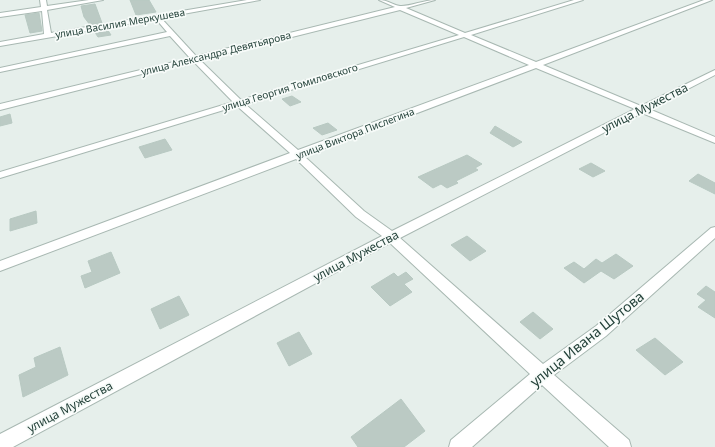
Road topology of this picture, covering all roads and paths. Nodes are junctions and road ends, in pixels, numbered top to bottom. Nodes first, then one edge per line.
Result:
1 (43, 0) edge
2 (100, 0) edge
3 (257, 0) edge
4 (382, 0) edge
5 (432, 0) edge
6 (580, 0) edge
7 (710, 0) edge
8 (238, 1) edge
9 (44, 8) junction
10 (400, 8) junction
11 (0, 15) edge
12 (157, 17) junction
13 (173, 33) junction
14 (463, 35) junction
15 (48, 36) junction
16 (0, 44) edge
17 (195, 59) junction
18 (535, 65) junction
19 (0, 70) edge
20 (715, 72) edge
21 (239, 103) junction
22 (0, 106) edge
23 (643, 109) junction
24 (715, 140) edge
25 (298, 155) junction
26 (0, 175) edge
27 (715, 231) edge
28 (391, 237) junction
29 (0, 266) edge
30 (541, 374) junction
31 (0, 444) edge
32 (458, 447) edge
33 (622, 447) edge

1 - 9 street
2 - 9 street
3 - 8 street, улица Василия Меркушева
4 - 10 street
5 - 10 street, улица Александра Девятьярова
6 - 14 street, улица Георгия Томиловского
7 - 18 street, улица Виктора Пислегина
8 - 12 street, улица Василия Меркушева
9 - 11 street
9 - 15 street
10 - 14 street
10 - 17 street, улица Александра Девятьярова
12 - 13 street
12 - 15 street, улица Василия Меркушева
13 - 17 street
13 - 19 street, улица Василия Меркушева
14 - 18 street
14 - 21 street, улица Георгия Томиловского
15 - 16 street, улица Василия Меркушева
17 - 21 street
17 - 22 street, улица Александра Девятьярова
18 - 23 street
18 - 25 street, улица Виктора Пислегина
20 - 23 street, улица Мужества
21 - 25 street
21 - 26 street, улица Георгия Томиловского
23 - 24 street
23 - 28 street, улица Мужества
25 - 28 street
25 - 29 street, улица Виктора Пислегина
27 - 30 street, улица Ивана Шутова
28 - 30 street
28 - 31 street, улица Мужества
30 - 32 street, улица Ивана Шутова
30 - 33 street

